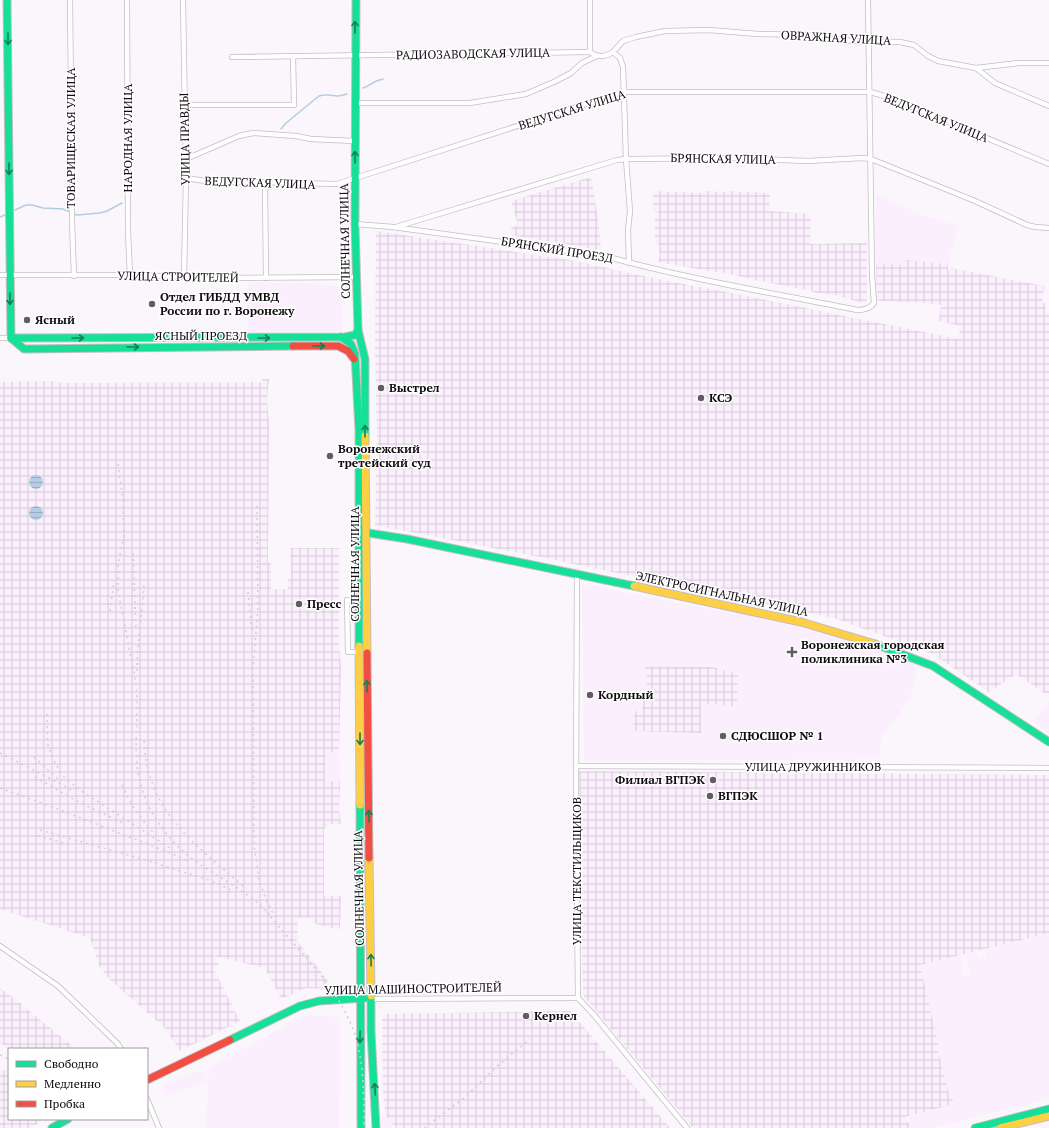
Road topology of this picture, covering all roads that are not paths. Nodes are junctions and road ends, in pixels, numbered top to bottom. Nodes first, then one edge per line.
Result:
1 (7, 0) edge
2 (70, 0) edge
3 (127, 0) edge
4 (183, 0) edge
5 (356, 0) edge
6 (590, 0) edge
7 (868, 0) edge
8 (870, 41) junction
9 (590, 52) junction
10 (613, 52) junction
11 (293, 56) junction
12 (355, 56) junction
13 (597, 56) junction
14 (232, 57) dead end
15 (1049, 63) edge
16 (976, 68) junction
17 (623, 92) junction
18 (870, 92) junction
19 (355, 103) junction
20 (184, 106) junction
21 (1049, 106) edge
22 (355, 141) junction
23 (186, 159) junction
24 (626, 159) junction
25 (871, 159) junction
26 (1049, 164) edge
27 (186, 178) junction
28 (355, 178) junction
29 (265, 183) junction
30 (355, 224) junction
31 (393, 228) junction
32 (1049, 228) edge
33 (629, 262) junction
34 (0, 275) edge
35 (130, 275) junction
36 (10, 276) junction
37 (74, 276) junction
38 (184, 277) junction
39 (266, 278) junction
40 (357, 278) junction
41 (358, 330) junction
42 (341, 337) junction
43 (0, 338) edge
44 (10, 338) junction
45 (64, 338) junction
46 (49, 348) junction
47 (355, 363) junction
48 (363, 532) junction
49 (577, 575) junction
50 (360, 600) junction
51 (359, 652) junction
52 (1049, 742) edge
53 (576, 766) junction
54 (1049, 768) edge
55 (0, 946) edge
56 (361, 998) junction
57 (578, 998) junction
58 (371, 999) junction
59 (120, 1048) edge
60 (360, 1069) junction
61 (374, 1069) junction
62 (148, 1080) edge
63 (148, 1102) edge
64 (1049, 1109) edge
65 (1049, 1116) edge
66 (66, 1120) edge
67 (52, 1128) edge
68 (159, 1128) edge
69 (361, 1128) edge
70 (376, 1128) edge
71 (687, 1128) edge
72 (975, 1128) edge
73 (1000, 1128) edge

1 -> 36 street
2 - 37 street, ТОВАРИЩЕСКАЯ УЛИЦА
3 - 35 street, НАРОДНАЯ УЛИЦА
4 - 20 street, УЛИЦА ПРАВДЫ
12 -> 5 street, СОЛНЕЧНАЯ УЛИЦА
6 - 9 street
7 - 8 street
8 - 10 street, ОВРАЖНАЯ УЛИЦА
8 - 16 street, ОВРАЖНАЯ УЛИЦА
8 - 18 street
9 - 12 street, РАДИОЗАВОДСКАЯ УЛИЦА
9 - 13 street
10 - 13 street
10 - 17 street
11 - 12 street, РАДИОЗАВОДСКАЯ УЛИЦА
11 - 14 street, РАДИОЗАВОДСКАЯ УЛИЦА
11 - 20 street
12 - 19 street, СОЛНЕЧНАЯ УЛИЦА
13 - 19 street
15 - 16 street
16 - 21 street, ОВРАЖНАЯ УЛИЦА
17 - 18 street, ВЕДУГСКАЯ УЛИЦА
17 - 24 street
17 - 28 street, ВЕДУГСКАЯ УЛИЦА
18 - 25 street
18 - 26 street, ВЕДУГСКАЯ УЛИЦА
19 - 22 street, СОЛНЕЧНАЯ УЛИЦА
20 - 23 street, УЛИЦА ПРАВДЫ
22 - 23 street
28 -> 22 street, СОЛНЕЧНАЯ УЛИЦА
23 - 27 street, УЛИЦА ПРАВДЫ
24 - 25 street, БРЯНСКАЯ УЛИЦА
24 - 31 street, БРЯНСКАЯ УЛИЦА
24 - 33 street
25 - 32 street, БРЯНСКАЯ УЛИЦА
25 - 33 street, БРЯНСКИЙ ПРОЕЗД
27 - 29 street, ВЕДУГСКАЯ УЛИЦА
27 - 38 street, УЛИЦА ПРАВДЫ
28 - 29 street, ВЕДУГСКАЯ УЛИЦА
28 - 30 street, СОЛНЕЧНАЯ УЛИЦА
29 - 39 street
30 - 31 street, БРЯНСКИЙ ПРОЕЗД
30 - 40 street, СОЛНЕЧНАЯ УЛИЦА
31 - 33 street, БРЯНСКИЙ ПРОЕЗД
34 - 36 street, УЛИЦА СТРОИТЕЛЕЙ
35 - 37 street, УЛИЦА СТРОИТЕЛЕЙ
35 - 38 street, УЛИЦА СТРОИТЕЛЕЙ
36 - 37 street, УЛИЦА СТРОИТЕЛЕЙ
36 -> 44 street
38 - 39 street, УЛИЦА СТРОИТЕЛЕЙ
39 - 40 street, УЛИЦА СТРОИТЕЛЕЙ
40 - 41 street, СОЛНЕЧНАЯ УЛИЦА
41 - 42 street, ЯСНЫЙ ПРОЕЗД
48 -> 41 street, СОЛНЕЧНАЯ УЛИЦА
45 -> 42 street, ЯСНЫЙ ПРОЕЗД
42 - 47 street
43 - 44 street, ЯСНЫЙ ПРОЕЗД
44 - 45 street, ЯСНЫЙ ПРОЕЗД
44 - 46 street, ЯСНЫЙ ПРОЕЗД
45 - 46 street
46 -> 47 street, ЯСНЫЙ ПРОЕЗД
47 - 48 street, СОЛНЕЧНАЯ УЛИЦА
48 - 49 street, ЭЛЕКТРОСИГНАЛЬНАЯ УЛИЦА
48 - 50 street, СОЛНЕЧНАЯ УЛИЦА
58 -> 48 street, СОЛНЕЧНАЯ УЛИЦА
49 - 52 street, ЭЛЕКТРОСИГНАЛЬНАЯ УЛИЦА
49 - 53 street, УЛИЦА ТЕКСТИЛЬЩИКОВ
50 - 51 street, СОЛНЕЧНАЯ УЛИЦА
50 - 51 street
51 -> 56 street, СОЛНЕЧНАЯ УЛИЦА
53 - 54 street, УЛИЦА ДРУЖИННИКОВ
53 - 57 street, УЛИЦА ТЕКСТИЛЬЩИКОВ
55 - 59 street
56 - 58 street, УЛИЦА МАШИНОСТРОИТЕЛЕЙ
56 -> 60 street, СОЛНЕЧНАЯ УЛИЦА
56 - 62 street, УЛИЦА МАШИНОСТРОИТЕЛЕЙ
57 - 58 street, УЛИЦА МАШИНОСТРОИТЕЛЕЙ
57 - 71 street
58 - 61 street, СОЛНЕЧНАЯ УЛИЦА
60 - 61 street
60 - 69 street, СОЛНЕЧНАЯ УЛИЦА
70 -> 61 street, СОЛНЕЧНАЯ УЛИЦА
63 - 68 street
64 - 72 street
65 - 73 street
66 - 67 street

